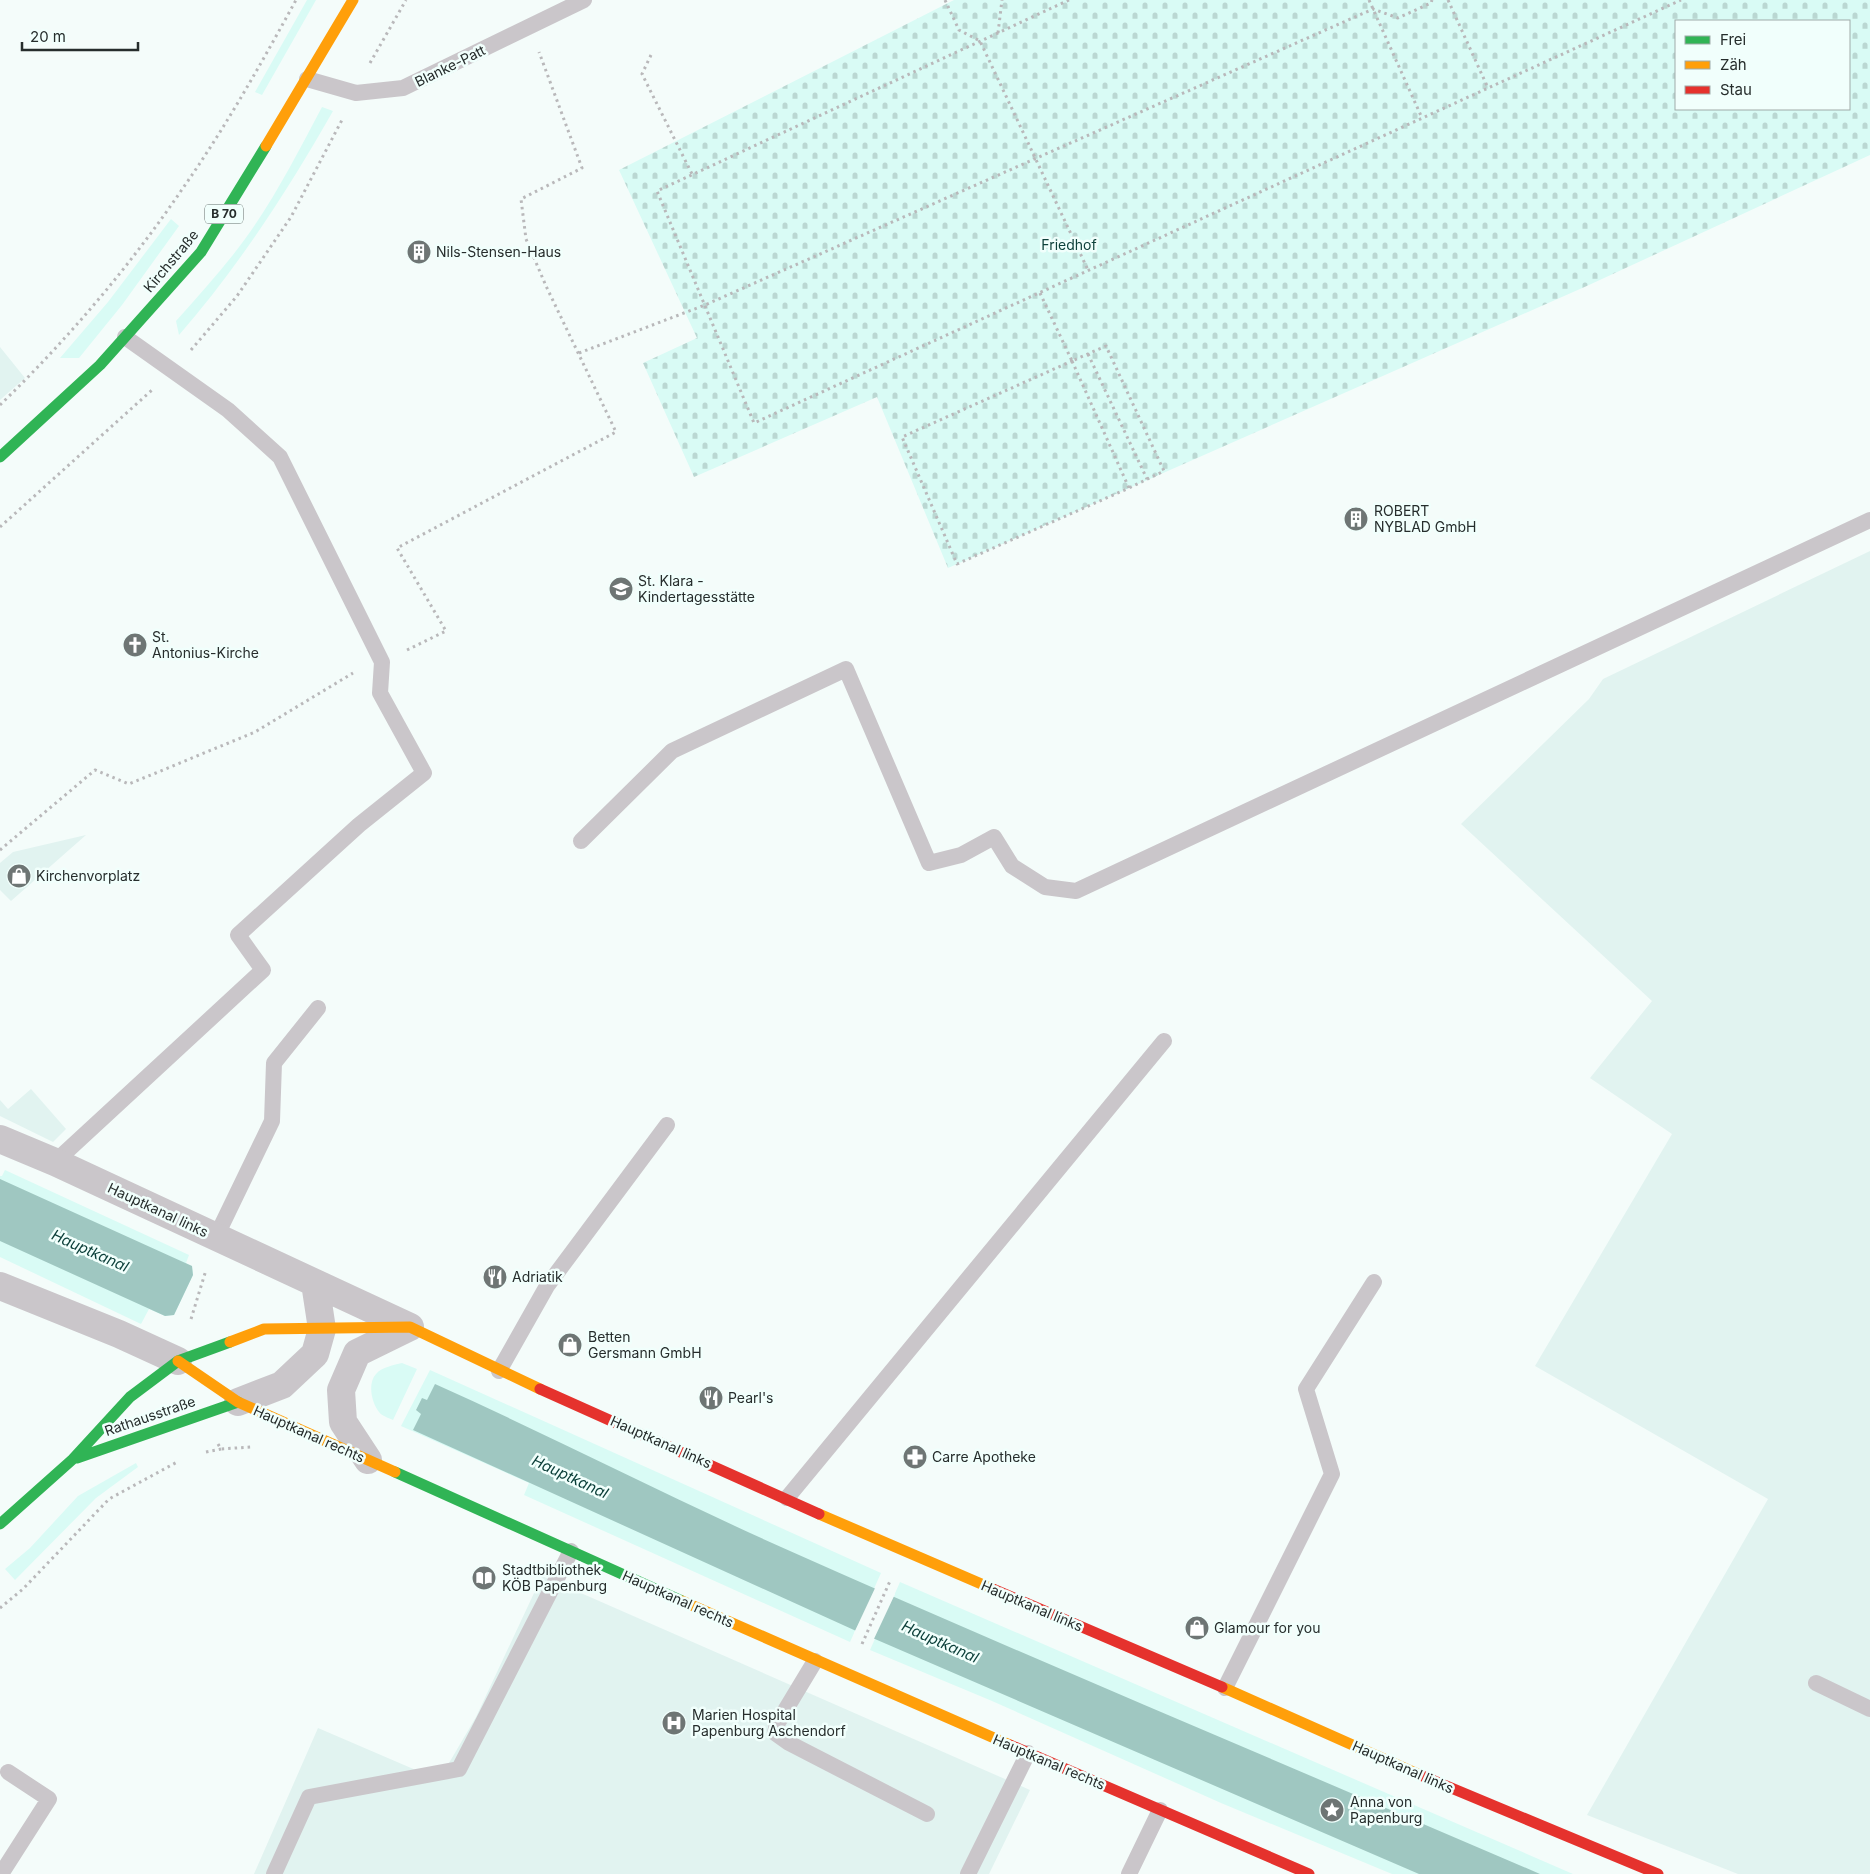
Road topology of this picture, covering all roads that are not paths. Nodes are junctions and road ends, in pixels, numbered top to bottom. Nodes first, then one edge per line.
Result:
1 (352, 0) edge
2 (584, 0) edge
3 (308, 79) junction
4 (125, 338) junction
5 (0, 457) edge
6 (1870, 520) edge
7 (581, 841) dead end
8 (318, 1008) dead end
9 (1164, 1041) dead end
10 (667, 1125) dead end
11 (0, 1139) edge
12 (55, 1162) junction
13 (216, 1237) junction
14 (1374, 1282) dead end
15 (315, 1283) junction
16 (0, 1286) edge
17 (410, 1328) junction
18 (322, 1329) junction
19 (178, 1361) junction
20 (499, 1371) junction
21 (238, 1402) junction
22 (73, 1459) junction
23 (368, 1460) junction
24 (787, 1498) junction
25 (0, 1524) edge
26 (571, 1551) junction
27 (815, 1661) junction
28 (1816, 1683) dead end
29 (1225, 1688) junction
30 (1870, 1709) edge
31 (1028, 1752) junction
32 (3, 1775) edge
33 (1160, 1810) junction
34 (927, 1814) dead end
35 (1, 1874) edge
36 (274, 1874) edge
37 (968, 1874) edge
38 (1129, 1874) edge
39 (1309, 1874) edge
40 (1658, 1874) edge

1 - 3 street, Kirchstraße / B 70
2 - 3 lane, Blanke-Patt
3 - 4 street, Kirchstraße / B 70
4 - 5 street, Kirchstraße / B 70
4 - 12 lane
6 - 7 lane
8 - 13 lane
9 - 24 lane
10 - 20 lane
11 - 12 street, Hauptkanal links
12 - 13 street, Hauptkanal links
13 - 15 street, Hauptkanal links
14 - 29 lane
15 - 17 street, Hauptkanal links
15 - 18 street
16 - 19 street, Hauptkanal rechts
17 - 18 street, Hauptkanal links
17 - 20 street, Hauptkanal links
17 - 23 street
18 - 19 street, Hauptkanal links
18 - 21 street
19 - 21 street, Hauptkanal rechts
19 - 22 street, Rathausstraße
20 - 24 street, Hauptkanal links
21 - 22 street, Rathausstraße
21 - 23 street, Hauptkanal rechts
22 - 25 street, Rathausstraße
23 - 26 street, Hauptkanal rechts
24 - 29 street, Hauptkanal links
26 - 27 street, Hauptkanal rechts
26 - 36 lane
27 - 31 street, Hauptkanal rechts
27 - 34 lane
28 - 30 lane
29 - 40 street, Hauptkanal links
31 - 33 street, Hauptkanal rechts
31 - 37 lane
32 - 35 lane
33 - 38 lane
33 - 39 street, Hauptkanal rechts

